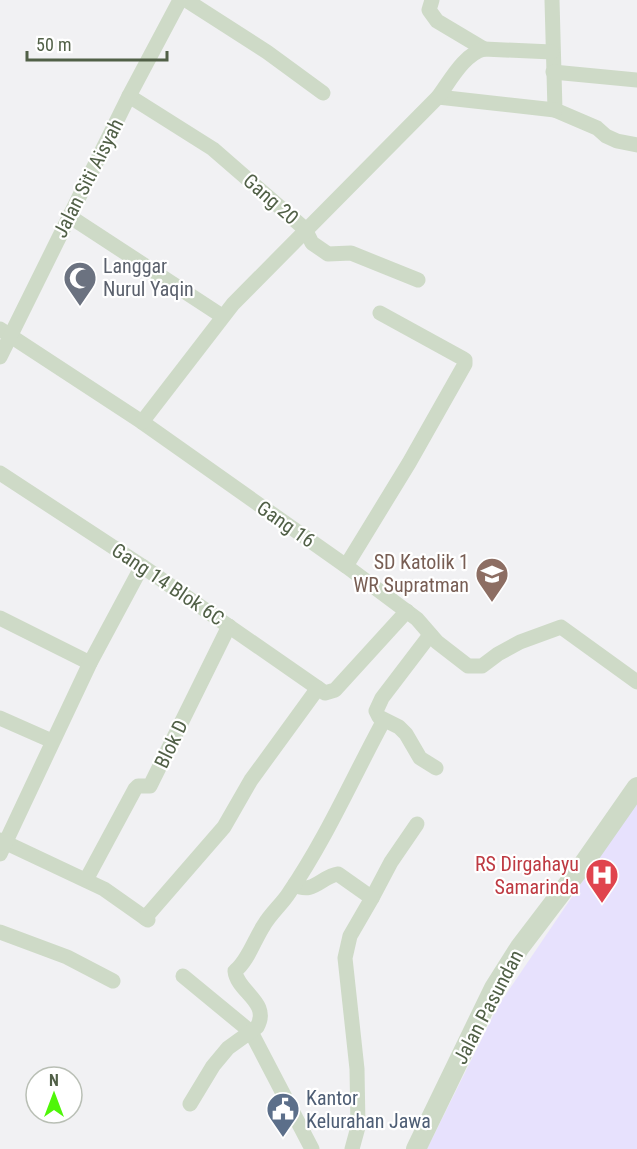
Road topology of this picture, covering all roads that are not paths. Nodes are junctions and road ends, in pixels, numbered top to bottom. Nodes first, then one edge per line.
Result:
1 (180, 0) edge
2 (186, 0) edge
3 (432, 0) edge
4 (552, 0) edge
5 (484, 49) junction
6 (552, 52) junction
7 (553, 72) junction
8 (637, 80) edge
9 (323, 93) dead end
10 (129, 96) junction
11 (438, 97) junction
12 (555, 111) junction
13 (637, 145) edge
14 (69, 216) junction
15 (305, 229) junction
16 (418, 280) dead end
17 (380, 313) dead end
18 (222, 316) junction
19 (5, 333) edge
20 (0, 357) edge
21 (142, 422) junction
22 (0, 473) edge
23 (142, 566) junction
24 (346, 566) junction
25 (407, 611) junction
26 (0, 618) edge
27 (229, 626) junction
28 (430, 635) junction
29 (90, 663) junction
30 (637, 682) edge
31 (318, 688) junction
32 (0, 718) edge
33 (384, 720) junction
34 (52, 741) junction
35 (436, 768) dead end
36 (637, 787) edge
37 (417, 824) dead end
38 (2, 845) edge
39 (86, 880) junction
40 (295, 884) junction
41 (372, 897) junction
42 (0, 932) edge
43 (183, 976) dead end
44 (113, 981) dead end
45 (251, 1032) junction
46 (190, 1104) dead end
47 (312, 1149) edge
48 (351, 1149) edge
49 (416, 1149) edge

1 - 10 street, Jalan Siti Aisyah
2 - 9 street
3 - 5 street
4 - 6 street
5 - 6 street
5 - 11 street
6 - 7 street
7 - 8 street
7 - 12 street
10 - 14 street, Jalan Siti Aisyah
10 - 15 street, Gang 20
11 - 12 street
11 - 15 street
12 - 13 street
14 - 18 street
14 - 19 street, Jalan Siti Aisyah
15 - 16 street, Gang 20
15 - 18 street
17 - 24 street
18 - 21 street
19 - 20 street, Jalan Siti Aisyah
19 - 21 street, Gang 16
21 - 24 street, Gang 16
22 - 23 street, Gang 14 Blok 6C
23 - 27 street, Gang 14 Blok 6C
23 - 29 street
24 - 25 street, Gang 16
25 - 28 street, Gang 16
25 - 31 street, Gang 14 Blok 6C
26 - 29 street
27 - 31 street, Gang 14 Blok 6C
27 - 39 street, Blok D
28 - 30 street, Gang 16
28 - 33 street
29 - 34 street
31 - 39 street
32 - 34 street
33 - 35 street
33 - 40 street
34 - 38 street
36 - 49 street, Jalan Pasundan
37 - 41 street
38 - 39 street
40 - 41 street
40 - 45 street
41 - 48 street
42 - 44 street
43 - 45 street
45 - 46 street
45 - 47 street

